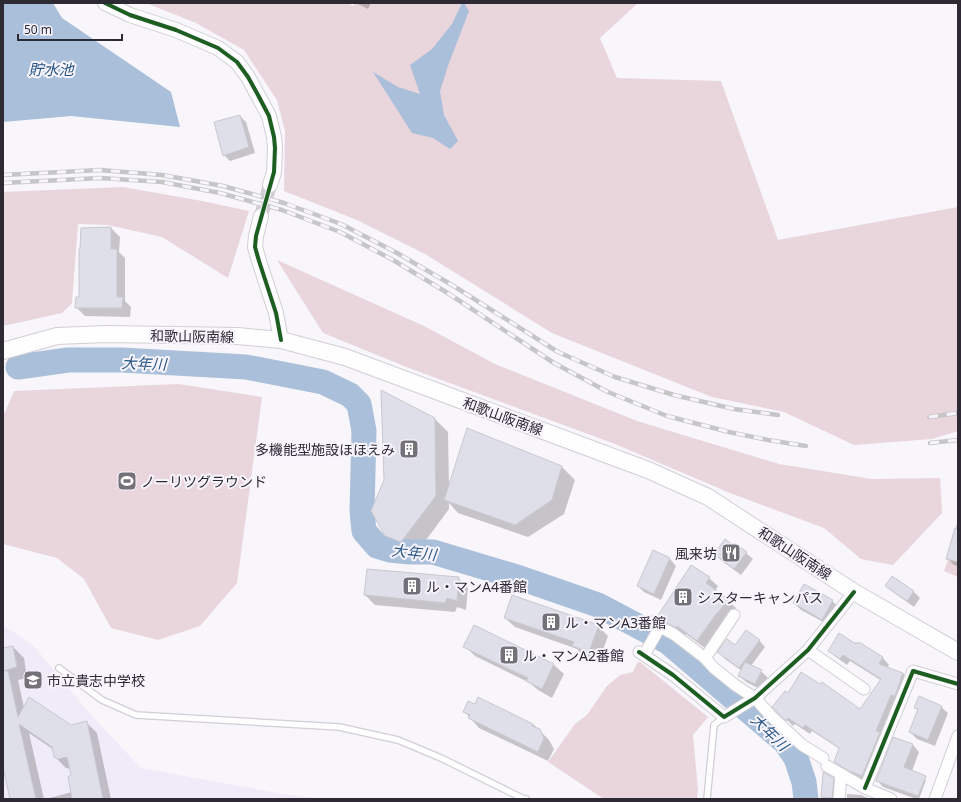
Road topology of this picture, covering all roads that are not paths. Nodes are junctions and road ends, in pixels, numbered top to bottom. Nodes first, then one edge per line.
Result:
1 (105, 3) edge
2 (270, 185) tunnel mouth
3 (261, 216) tunnel mouth
4 (281, 340) junction
5 (3, 351) edge
6 (854, 592) junction
7 (734, 615) dead end
8 (808, 650) junction
9 (958, 652) edge
10 (705, 658) junction
11 (59, 668) dead end
12 (958, 684) edge
13 (864, 689) dead end
14 (753, 699) junction
15 (724, 717) junction
16 (958, 736) edge
17 (841, 774) junction
18 (865, 788) junction
19 (526, 799) edge
20 (707, 799) edge
21 (839, 799) edge
22 (891, 799) edge
23 (934, 799) edge

1 - 2 street
3 - 4 street
4 - 5 main road, 和歌山阪南線
4 - 6 main road, 和歌山阪南線
6 - 8 street
6 - 9 main road, 和歌山阪南線
7 - 10 street
8 - 13 street
8 - 14 street
10 - 14 street
10 - 15 street
11 - 19 lane
12 - 18 street
14 - 15 street
14 - 17 street
15 - 20 lane
16 - 23 street
17 - 18 street
17 - 21 street
18 - 22 street

